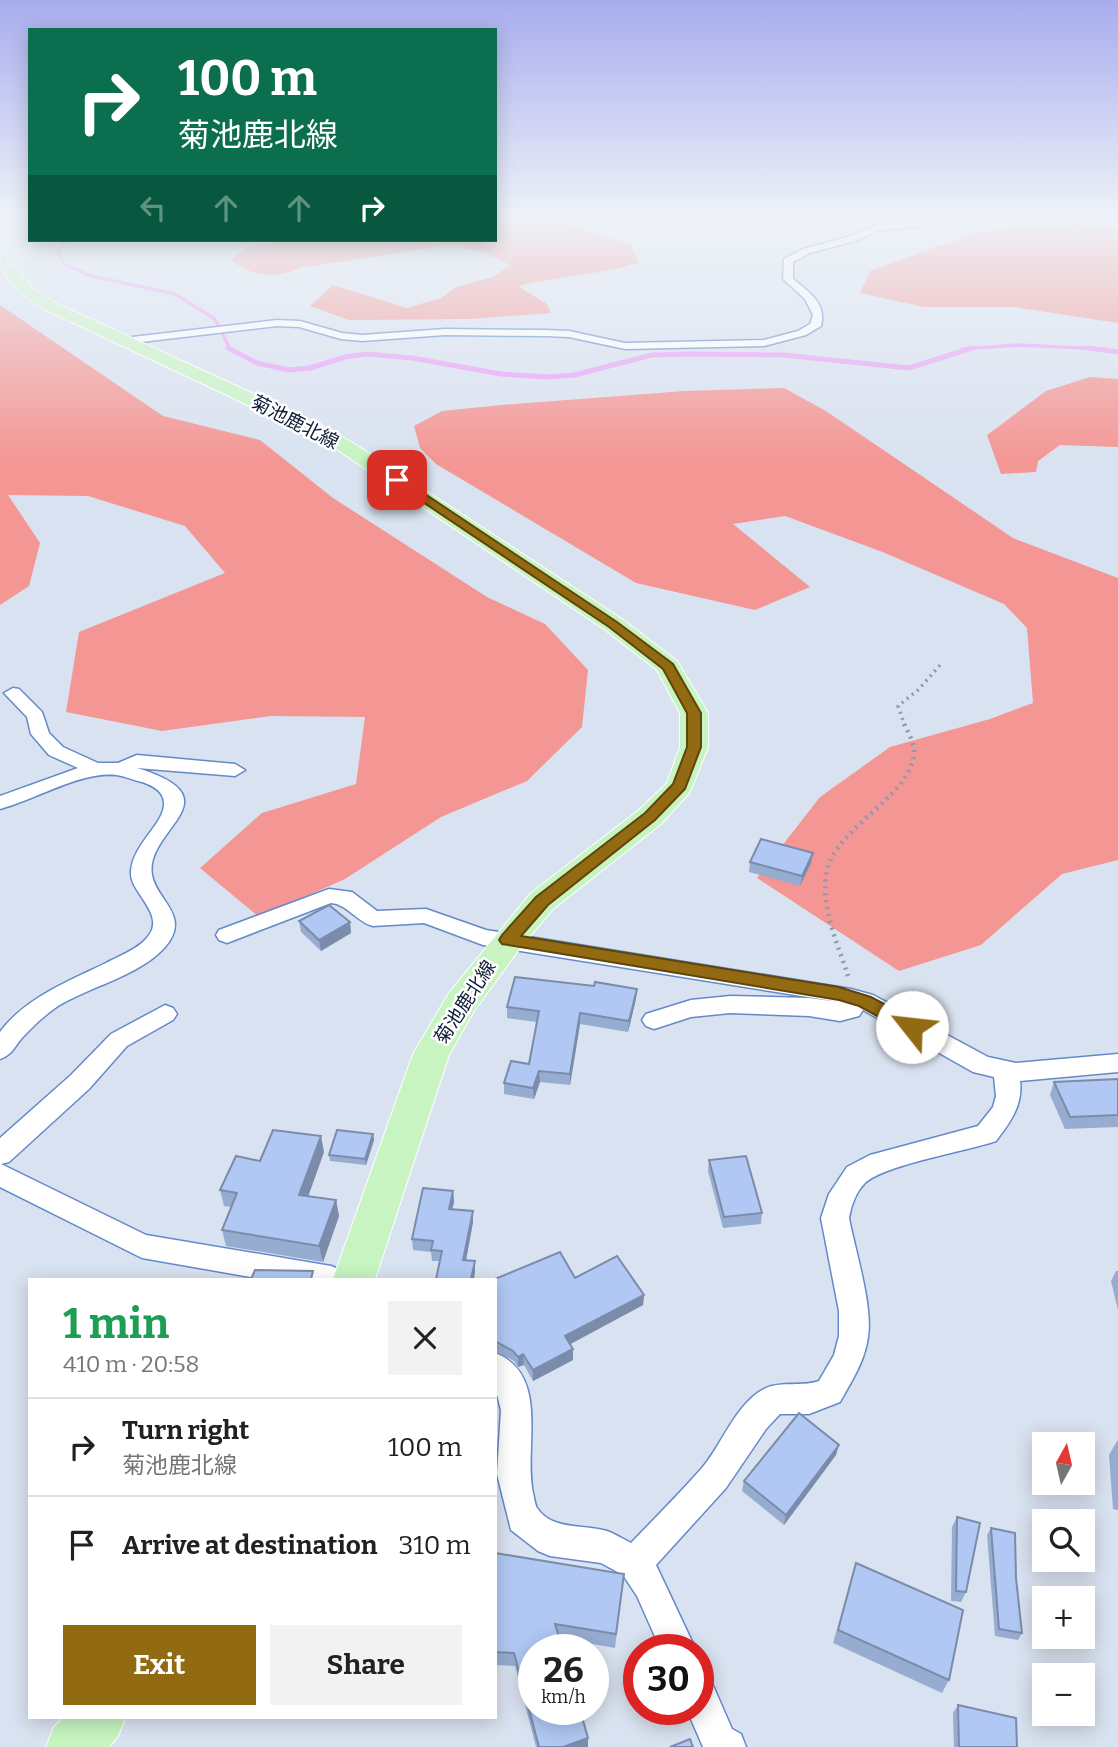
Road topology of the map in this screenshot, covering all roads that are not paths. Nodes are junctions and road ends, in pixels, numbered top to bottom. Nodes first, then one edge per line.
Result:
1 (38, 299) edge
2 (810, 299) edge
3 (124, 341) junction
4 (13, 693) dead end
5 (95, 769) junction
6 (119, 769) junction
7 (235, 770) dead end
8 (0, 803) edge
9 (227, 935) dead end
10 (508, 940) junction
11 (851, 997) junction
12 (165, 1014) dead end
13 (654, 1020) dead end
14 (0, 1050) edge
15 (1118, 1063) edge
16 (1006, 1070) junction
17 (0, 1154) edge
18 (0, 1175) edge
19 (325, 1278) edge
20 (354, 1278) edge
21 (497, 1369) edge
22 (635, 1563) junction
23 (672, 1634) edge
24 (97, 1719) edge
25 (713, 1725) edge
26 (723, 1746) edge
27 (74, 1747) edge

1 - 3 main road, 菊池鹿北線
2 - 3 street
3 - 10 main road, 菊池鹿北線
4 - 5 street
5 - 6 street
5 - 8 street
6 - 7 street
6 - 14 street
9 - 10 street
10 - 11 street
10 - 20 main road, 菊池鹿北線
11 - 13 street
11 - 16 street
12 - 17 street
15 - 16 street
16 - 22 street
18 - 19 street
21 - 22 street
22 - 23 street
24 - 27 main road
25 - 26 street

